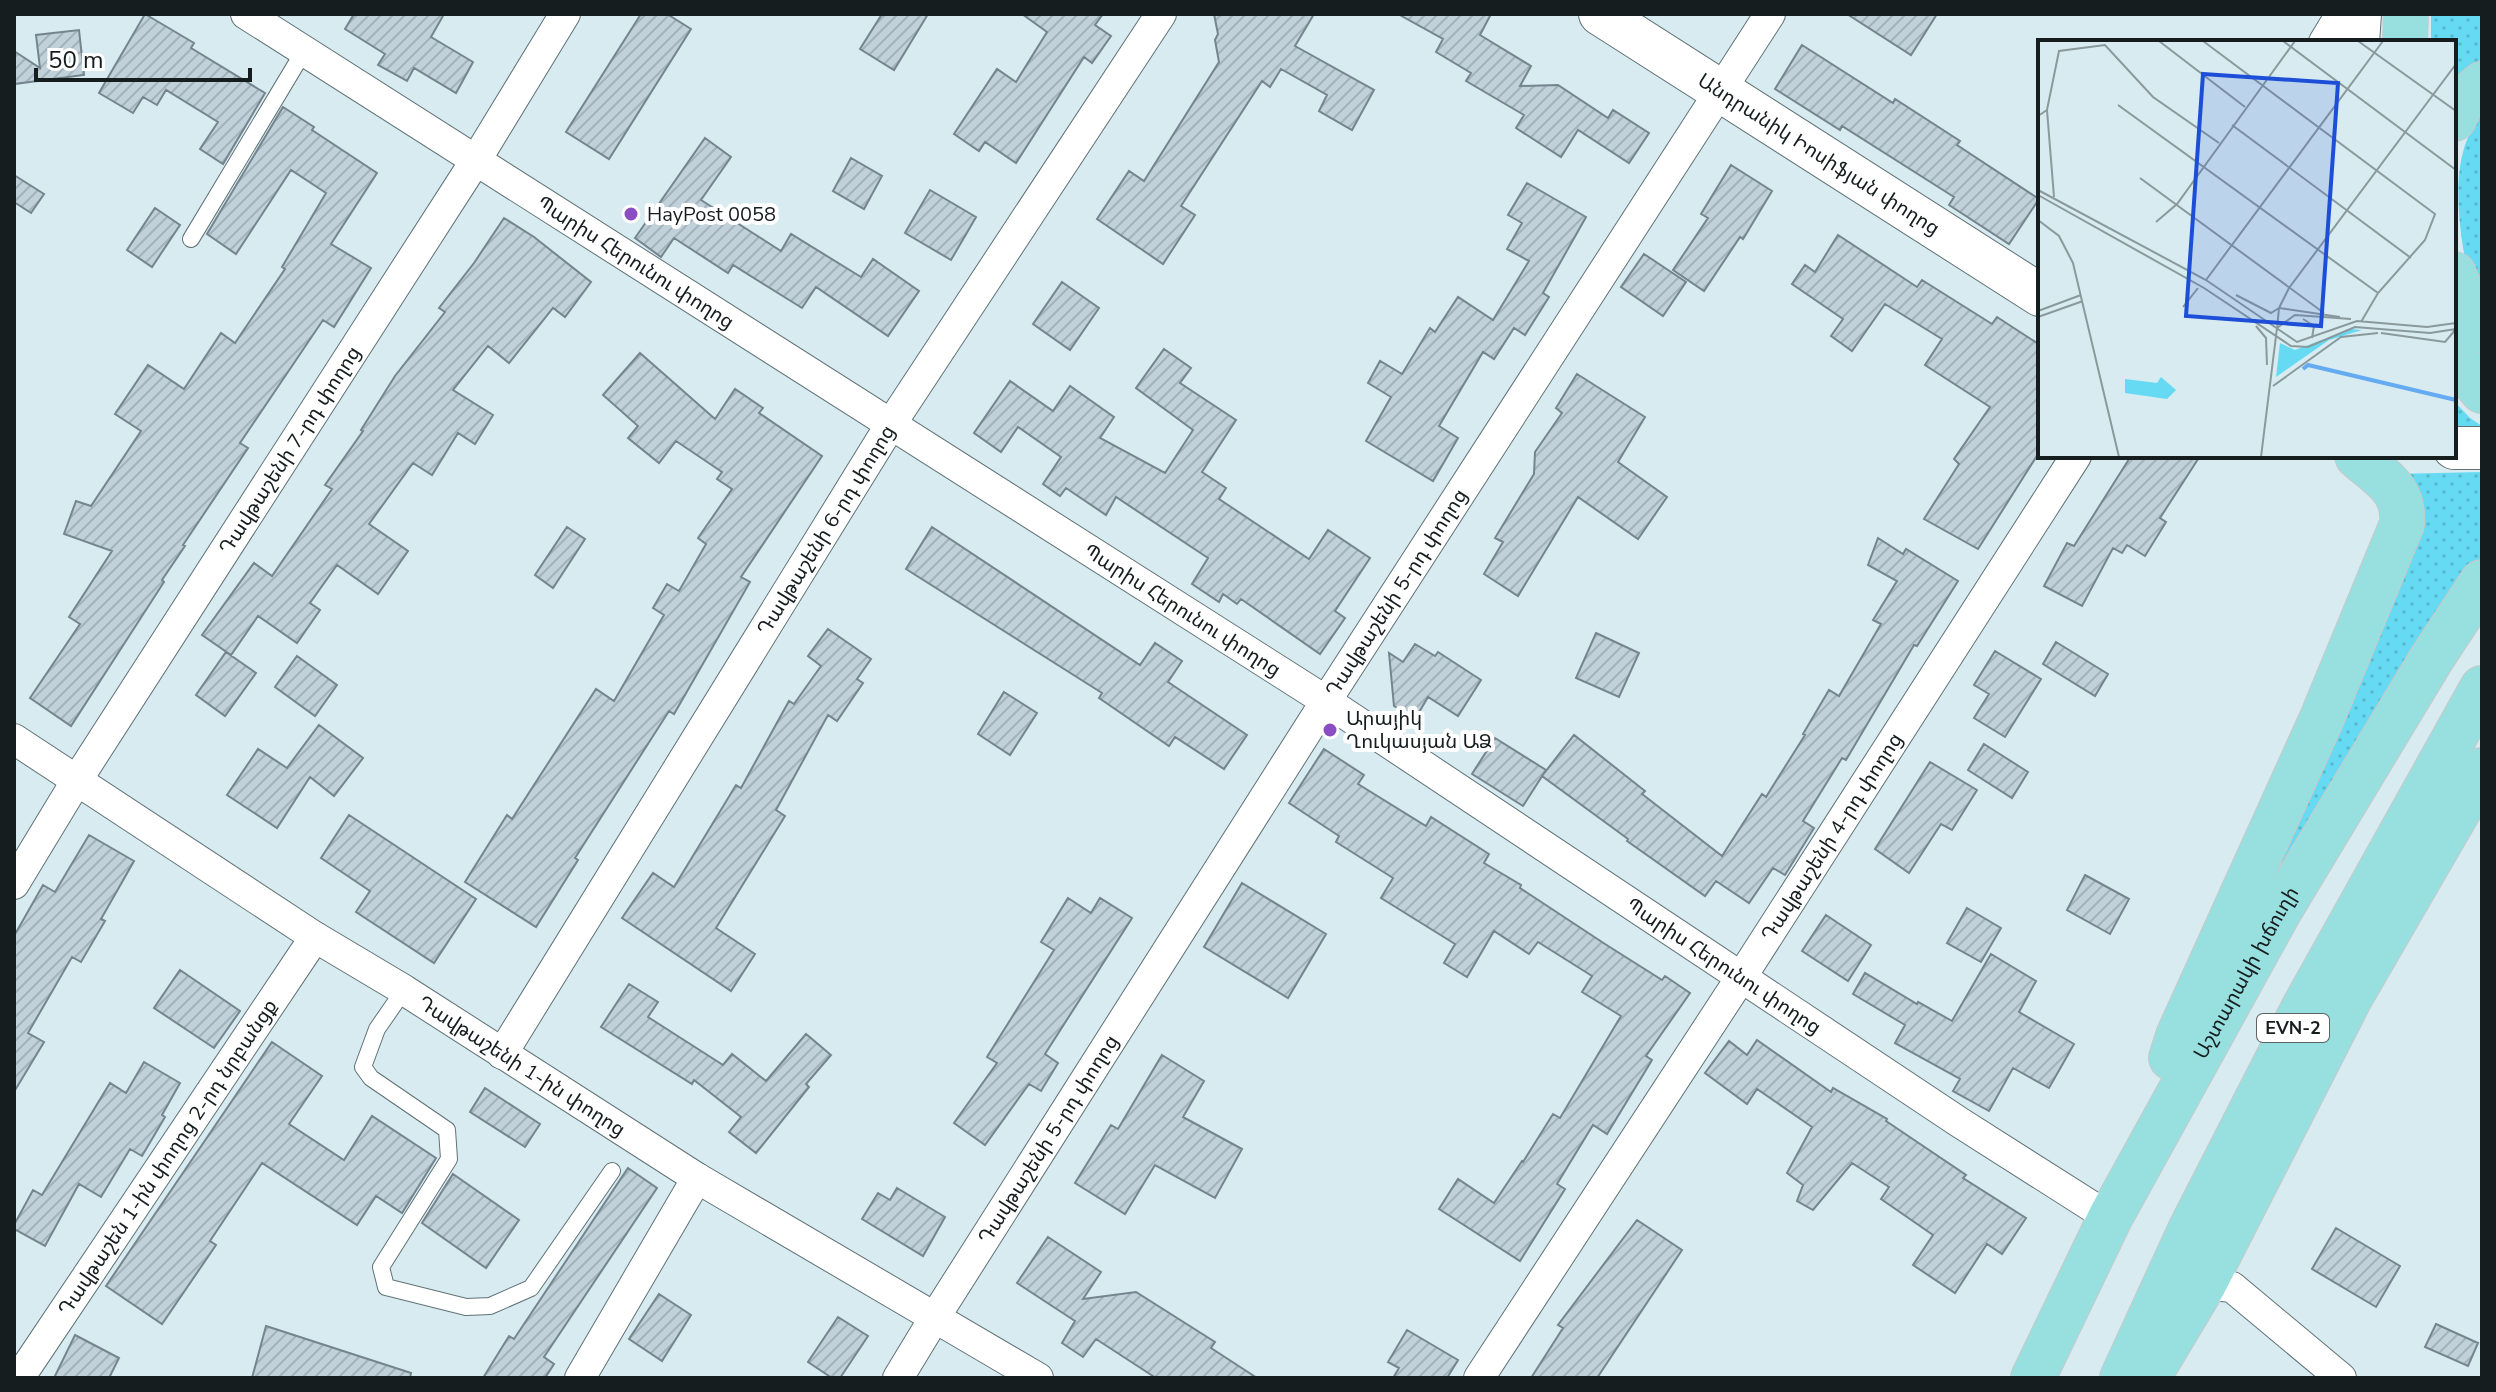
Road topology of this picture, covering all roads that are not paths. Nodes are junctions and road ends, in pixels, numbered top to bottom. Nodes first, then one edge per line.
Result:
1 (246, 14) edge
2 (565, 14) edge
3 (1161, 14) edge
4 (1600, 14) edge
5 (1770, 14) edge
6 (2341, 14) edge
7 (2360, 14) edge
8 (2406, 14) edge
9 (2325, 40) edge
10 (2358, 40) edge
11 (2405, 40) edge
12 (304, 51) junction
13 (2482, 84) edge
14 (1722, 92) junction
15 (2456, 115) edge
16 (476, 160) junction
17 (191, 239) dead end
18 (2456, 279) edge
19 (2038, 294) edge
20 (2482, 330) edge
21 (2456, 359) edge
22 (2482, 391) edge
23 (891, 424) junction
24 (2456, 448) edge
25 (2482, 448) edge
26 (2075, 458) edge
27 (2359, 458) edge
28 (2482, 582) edge
29 (2482, 688) edge
30 (1326, 701) junction
31 (14, 739) edge
32 (2482, 770) edge
33 (77, 780) junction
34 (14, 884) edge
35 (315, 937) junction
36 (1742, 976) junction
37 (404, 990) junction
38 (502, 1054) junction
39 (612, 1171) dead end
40 (697, 1178) junction
41 (2120, 1200) junction
42 (2204, 1284) junction
43 (935, 1317) junction
44 (19, 1378) edge
45 (580, 1378) edge
46 (898, 1378) edge
47 (1038, 1378) edge
48 (1479, 1378) edge
49 (2033, 1378) edge
50 (2122, 1378) edge
51 (2148, 1378) edge
52 (2341, 1378) edge

1 - 12 street, Պարիս Հերունու փողոց
2 - 16 street, Դավթաշենի 7-րդ փողոց
3 - 23 street, Դավթաշենի 6-րդ փողոց
4 - 14 street, Անդրանիկ Իոսիֆյան փողոց
5 - 14 street, Դավթաշենի 5-րդ փողոց
6 - 9 street
7 - 10 street
8 - 11 main road
12 - 16 street, Պարիս Հերունու փողոց
12 - 17 lane
13 - 15 main road
14 - 19 street, Անդրանիկ Իոսիֆյան փողոց
14 - 30 street, Դավթաշենի 5-րդ փողոց
16 - 23 street, Պարիս Հերունու փողոց
16 - 33 street, Դավթաշենի 7-րդ փողոց
18 - 20 main road
21 - 22 main road
23 - 30 street, Պարիս Հերունու փողոց
23 - 38 street, Դավթաշենի 6-րդ փողոց
24 - 25 street
26 - 36 street, Դավթաշենի 4-րդ փողոց
27 - 41 main road
28 - 41 main road, Աշտարակի խճուղի
29 - 50 main road, EVN-2
30 - 36 street, Պարիս Հերունու փողոց
30 - 43 street, Դավթաշենի 5-րդ փողոց
31 - 33 street, Դավթաշենի 1-ին փողոց
32 - 42 main road
33 - 34 street, Դավթաշենի 7-րդ փողոց
33 - 35 street, Դավթաշենի 1-ին փողոց
35 - 37 street, Դավթաշենի 1-ին փողոց
35 - 44 street, Դավթաշեն 1-ին փողոց 2-րդ նրբանցք
36 - 41 street, Պարիս Հերունու փողոց
36 - 48 street, Դավթաշենի 4-րդ փողոց
37 - 38 street, Դավթաշենի 1-ին փողոց
37 - 39 lane
38 - 40 street, Դավթաշենի 1-ին փողոց
40 - 43 street, Դավթաշենի 1-ին փողոց
40 - 45 street
41 - 49 main road, Աշտարակի խճուղի
42 - 51 main road
42 - 52 street
43 - 46 street, Դավթաշենի 5-րդ փողոց
43 - 47 street, Դավթաշենի 1-ին փողոց

